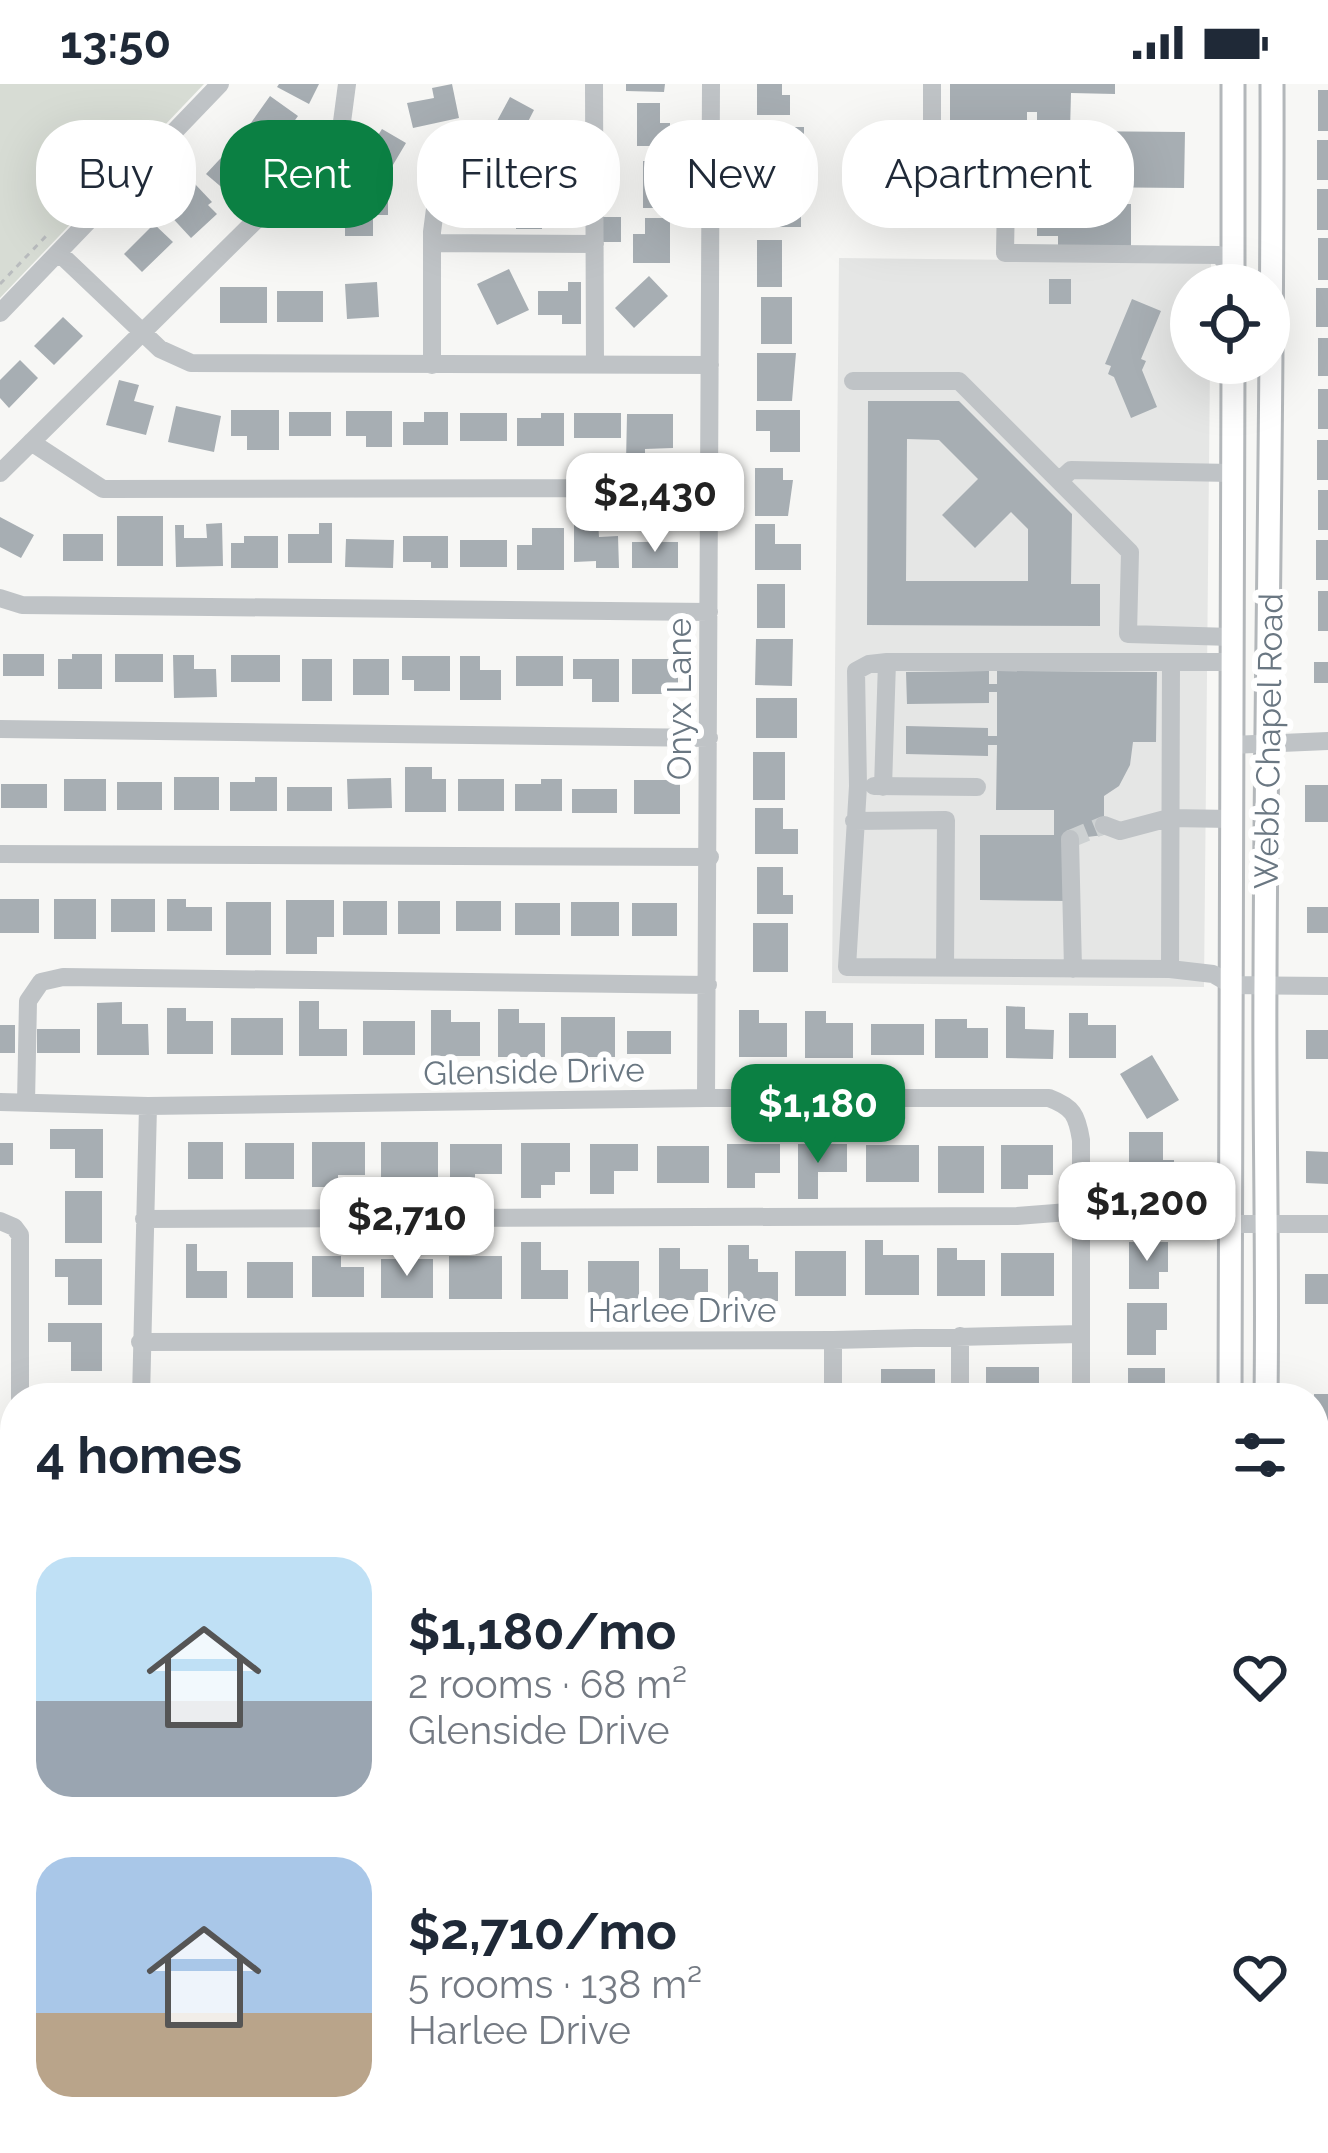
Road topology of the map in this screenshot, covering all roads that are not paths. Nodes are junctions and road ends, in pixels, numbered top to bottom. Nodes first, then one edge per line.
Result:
1 (220, 84) edge
2 (346, 84) edge
3 (594, 84) edge
4 (711, 84) edge
5 (932, 84) edge
6 (1233, 84) edge
7 (1272, 84) edge
8 (433, 228) edge
9 (432, 243) junction
10 (595, 244) junction
11 (59, 253) junction
12 (1225, 264) edge
13 (1233, 264) edge
14 (1273, 264) edge
15 (0, 313) edge
16 (142, 330) junction
17 (432, 365) junction
18 (595, 365) junction
19 (710, 365) junction
20 (853, 381) dead end
21 (1233, 384) edge
22 (1272, 384) edge
23 (32, 442) junction
24 (0, 473) edge
25 (1232, 473) junction
26 (1059, 481) junction
27 (710, 488) junction
28 (0, 598) edge
29 (709, 612) junction
30 (1232, 638) junction
31 (1270, 638) junction
32 (887, 662) junction
33 (1171, 662) junction
34 (1232, 662) junction
35 (0, 729) edge
36 (710, 738) junction
37 (1328, 741) edge
38 (1268, 744) junction
39 (1232, 745) junction
40 (858, 786) junction
41 (883, 787) junction
42 (977, 787) dead end
43 (1169, 818) junction
44 (1232, 819) junction
45 (854, 821) junction
46 (1112, 828) tunnel mouth
47 (1070, 839) dead end
48 (0, 854) edge
49 (710, 857) junction
50 (945, 968) junction
51 (1073, 969) junction
52 (1170, 969) junction
53 (708, 985) junction
54 (1232, 985) junction
55 (1265, 985) junction
56 (1328, 986) edge
57 (706, 1098) junction
58 (0, 1102) edge
59 (26, 1103) junction
60 (148, 1106) junction
61 (1081, 1211) junction
62 (144, 1219) junction
63 (0, 1221) edge
64 (1269, 1223) junction
65 (1231, 1224) junction
66 (1328, 1224) edge
67 (1080, 1334) junction
68 (960, 1336) junction
69 (832, 1340) junction
70 (140, 1342) junction
71 (20, 1383) edge
72 (141, 1383) edge
73 (833, 1383) edge
74 (960, 1383) edge
75 (1081, 1383) edge
76 (1230, 1383) edge
77 (1266, 1383) edge

1 - 11 street
2 - 16 street
3 - 10 street
4 - 19 street, Onyx Lane
5 - 12 street
6 - 13 main road
7 - 14 main road, Webb Chapel Road
8 - 9 street
9 - 10 street
9 - 17 street
10 - 18 street
11 - 15 street
11 - 16 street
16 - 17 street
16 - 23 street
17 - 18 street
18 - 19 street
19 - 27 street, Onyx Lane
20 - 26 street
21 - 25 main road, Webb Chapel Road
22 - 31 main road, Webb Chapel Road
23 - 24 street
23 - 27 street
25 - 26 street
25 - 30 main road, Webb Chapel Road
26 - 30 street
27 - 29 street, Onyx Lane
28 - 29 street
29 - 36 street, Onyx Lane
30 - 31 main road
30 - 34 main road, Webb Chapel Road
31 - 38 main road, Webb Chapel Road
32 - 33 street
32 - 40 street
32 - 41 street
33 - 34 street
33 - 43 street
34 - 39 main road, Webb Chapel Road
35 - 36 street
36 - 49 street, Onyx Lane
37 - 38 street
38 - 39 street
38 - 55 main road, Webb Chapel Road
39 - 44 main road, Webb Chapel Road
40 - 41 street
40 - 45 street
41 - 42 street
43 - 44 street
43 - 46 street
43 - 52 street
44 - 54 main road, Webb Chapel Road
45 - 50 street
45 - 50 street
47 - 51 street
48 - 49 street
49 - 53 street, Onyx Lane
50 - 51 street
51 - 52 street
52 - 54 street
53 - 57 street, Onyx Lane
53 - 59 street
54 - 55 street
54 - 65 main road, Webb Chapel Road
55 - 56 street
55 - 64 main road, Webb Chapel Road
57 - 60 street, Glenside Drive
57 - 61 street, Glenside Drive
58 - 59 street, Glenside Drive
59 - 60 street, Glenside Drive
60 - 62 street
61 - 62 street
61 - 65 street
61 - 67 street
62 - 70 street
63 - 71 street
64 - 65 street
64 - 66 street
64 - 77 main road, Webb Chapel Road
65 - 76 main road, Webb Chapel Road
67 - 68 street, Harlee Drive
67 - 75 street
68 - 69 street, Harlee Drive
68 - 74 street
69 - 70 street, Harlee Drive
69 - 73 street
70 - 72 street

